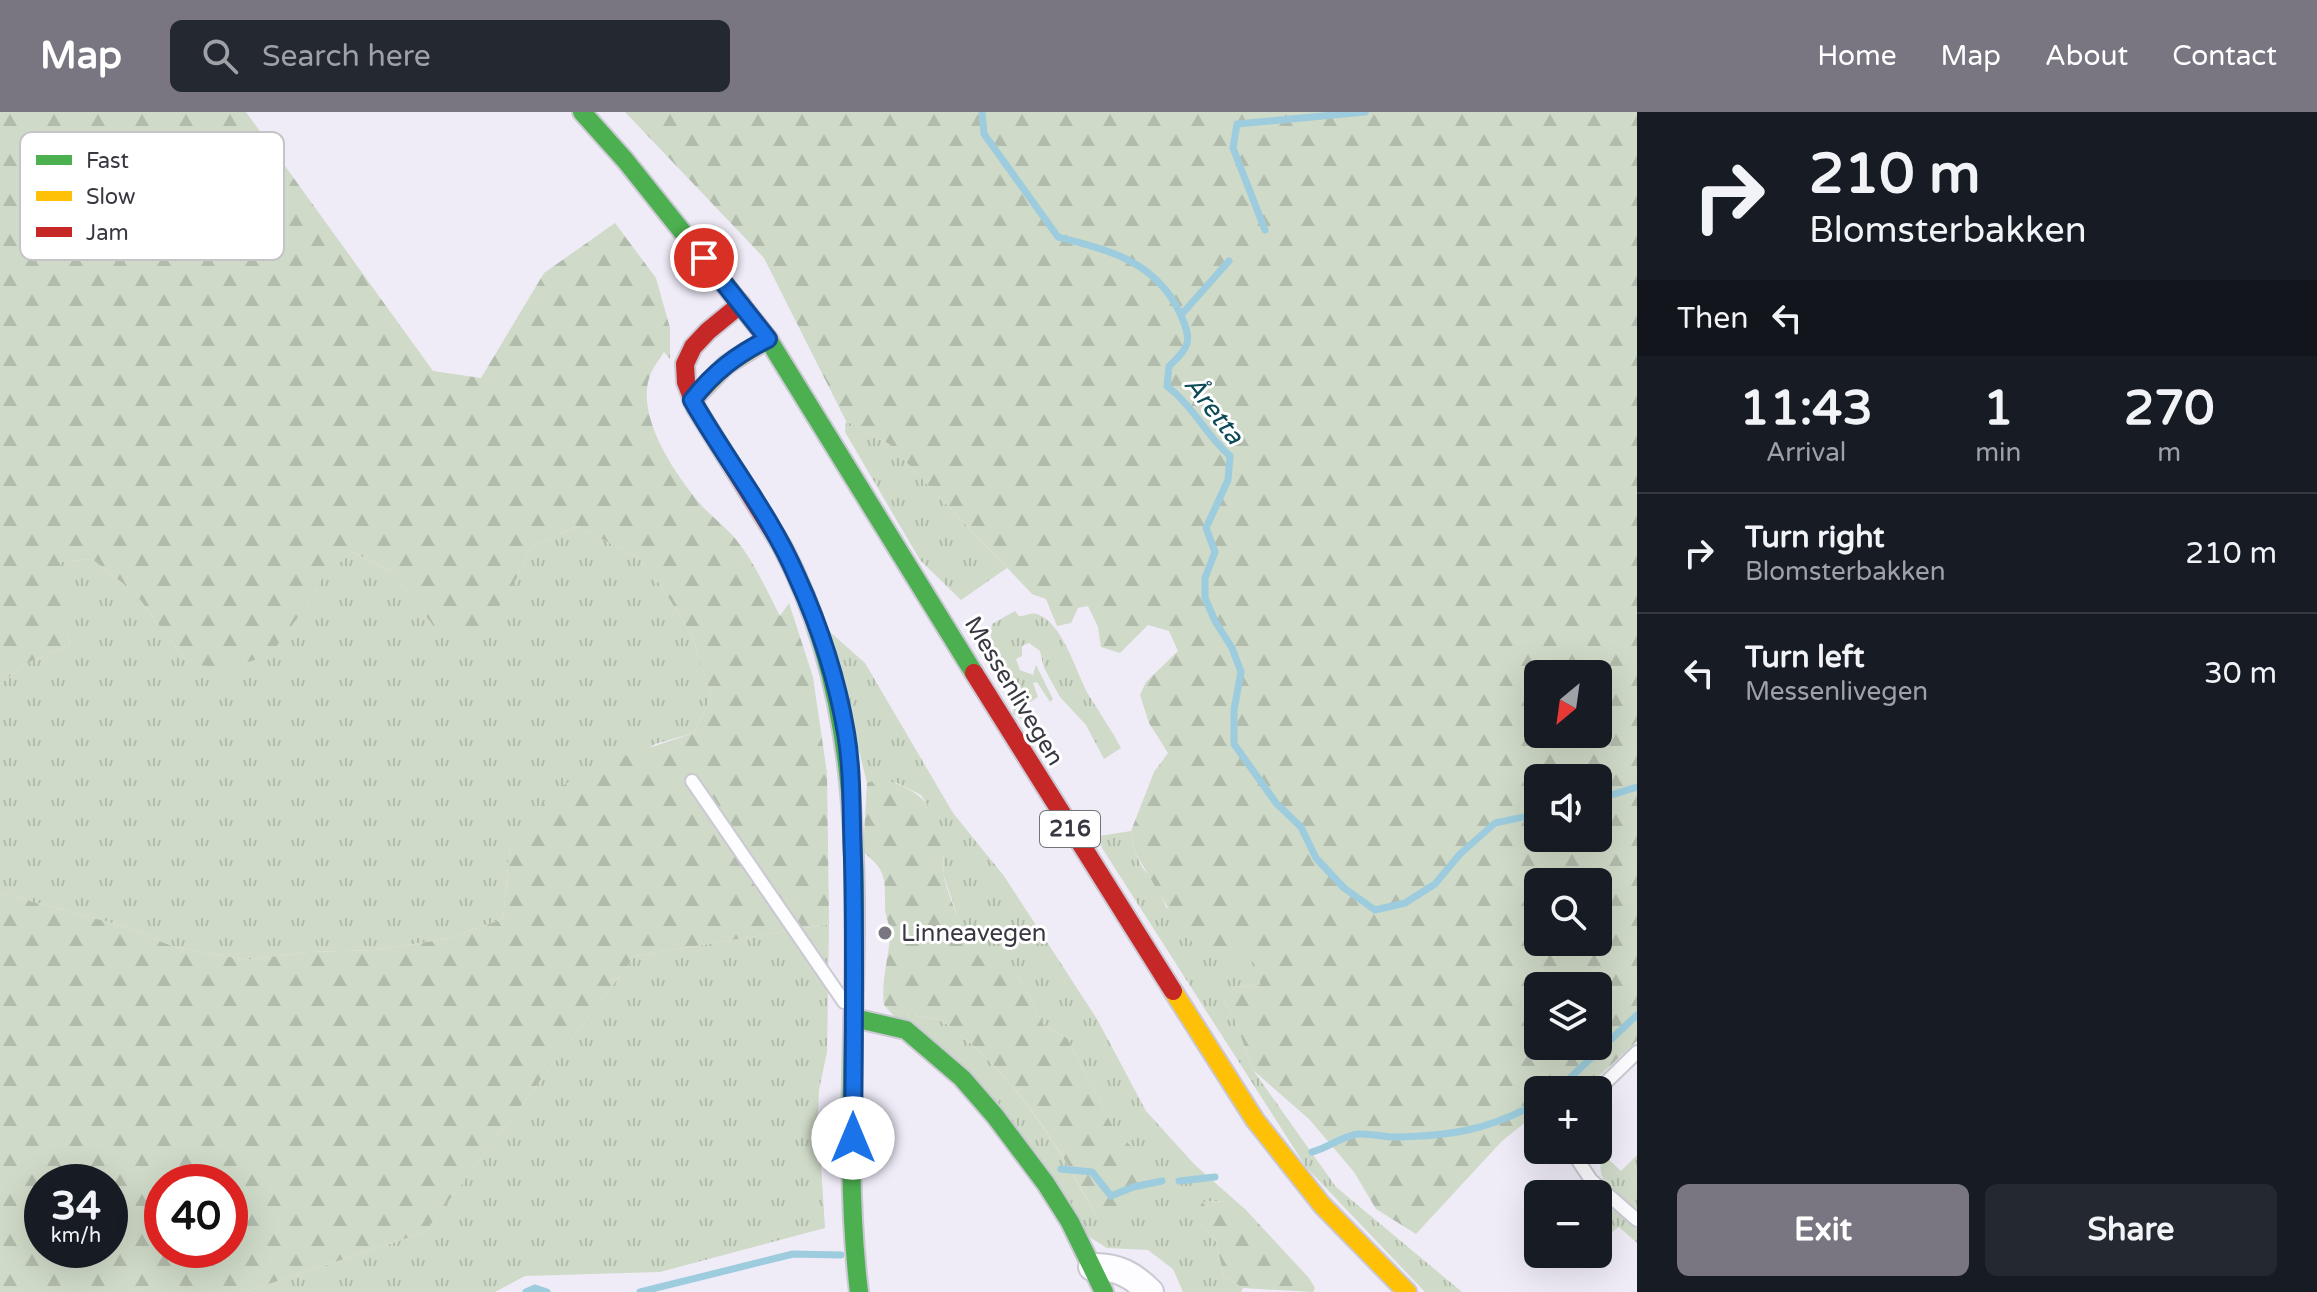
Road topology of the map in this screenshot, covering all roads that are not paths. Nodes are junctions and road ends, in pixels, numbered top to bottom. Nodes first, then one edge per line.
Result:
1 (582, 112) edge
2 (741, 304) junction
3 (768, 339) junction
4 (692, 400) junction
5 (692, 781) dead end
6 (854, 1018) junction
7 (1637, 1052) edge
8 (1612, 1076) edge
9 (1580, 1164) edge
10 (1637, 1220) edge
11 (1092, 1267) junction
12 (859, 1292) edge
13 (1104, 1292) edge
14 (1150, 1292) edge
15 (1407, 1292) edge

1 - 2 street, Messenlivegen / 216
2 - 3 street, Messenlivegen / 216
2 - 4 street
3 - 4 street
3 - 15 street, Messenlivegen / 216
4 - 6 street
5 - 6 lane
6 - 11 street
6 - 12 street
7 - 8 lane
9 - 10 lane
11 - 13 street
11 - 14 street

